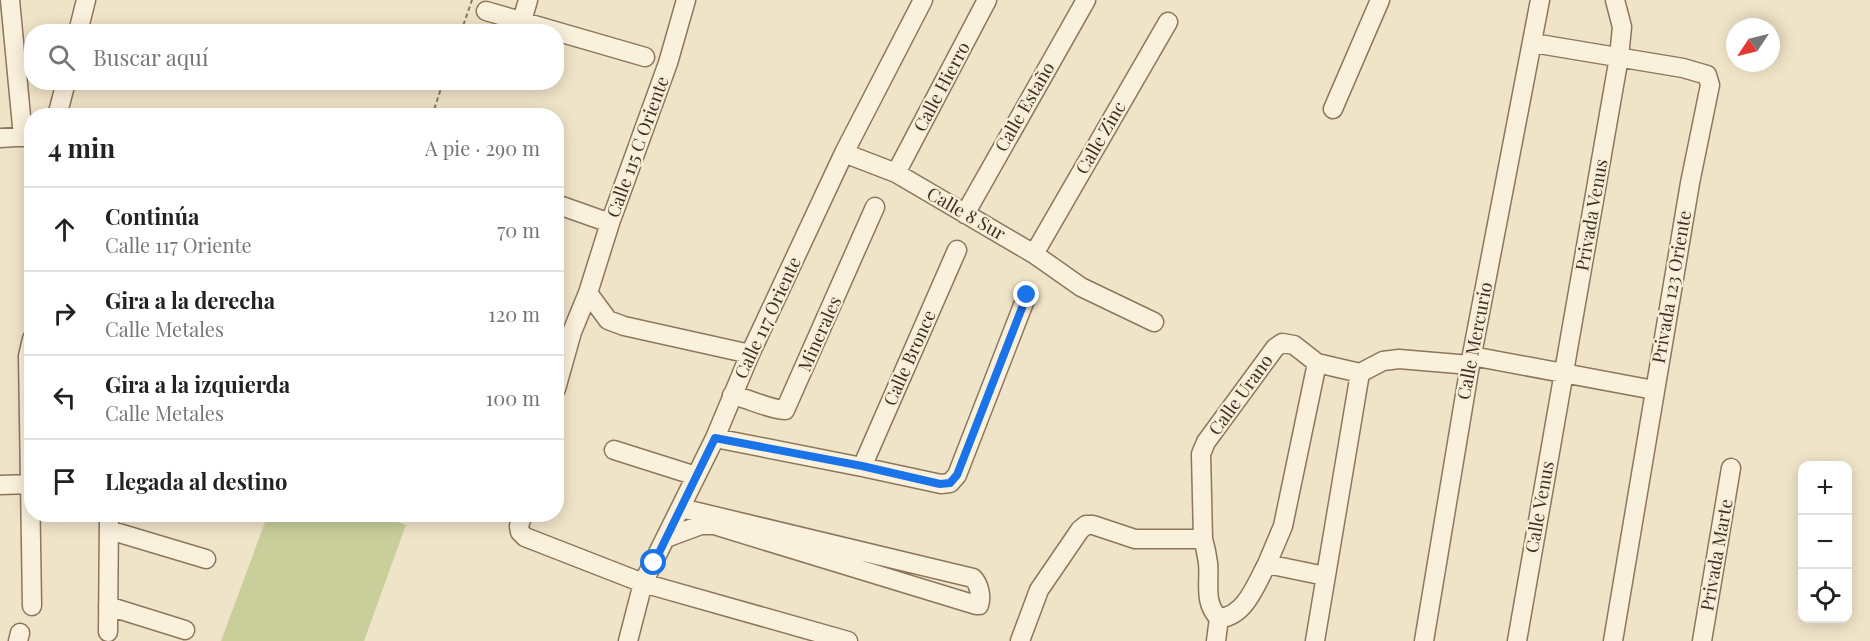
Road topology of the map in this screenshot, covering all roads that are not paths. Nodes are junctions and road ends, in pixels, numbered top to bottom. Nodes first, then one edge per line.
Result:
1 (10, 0) edge
2 (86, 0) edge
3 (528, 0) edge
4 (686, 0) edge
5 (923, 0) edge
6 (987, 0) edge
7 (1086, 0) edge
8 (1380, 0) edge
9 (1540, 0) edge
10 (1615, 0) edge
11 (479, 5) edge
12 (522, 21) junction
13 (1168, 22) dead end
14 (80, 24) edge
15 (532, 24) edge
16 (564, 33) edge
17 (1533, 43) junction
18 (645, 57) dead end
19 (1619, 57) junction
20 (64, 90) edge
21 (59, 108) edge
22 (1333, 109) dead end
23 (24, 113) edge
24 (24, 137) edge
25 (0, 138) edge
26 (844, 153) junction
27 (896, 173) junction
28 (564, 207) edge
29 (875, 207) dead end
30 (965, 214) junction
31 (610, 223) junction
32 (957, 250) dead end
33 (1034, 254) junction
34 (588, 293) junction
35 (1027, 295) dead end
36 (1154, 322) dead end
37 (564, 329) edge
38 (750, 354) junction
39 (1471, 361) junction
40 (1317, 363) junction
41 (1360, 373) junction
42 (1564, 374) junction
43 (1654, 390) junction
44 (732, 395) junction
45 (715, 438) junction
46 (614, 450) dead end
47 (862, 466) junction
48 (1731, 468) dead end
49 (696, 476) junction
50 (24, 484) edge
51 (0, 485) edge
52 (681, 508) junction
53 (31, 522) edge
54 (109, 522) edge
55 (521, 523) edge
56 (666, 538) junction
57 (1203, 538) junction
58 (785, 540) junction
59 (206, 559) dead end
60 (874, 564) junction
61 (1267, 564) junction
62 (1325, 576) junction
63 (643, 583) junction
64 (32, 606) dead end
65 (108, 606) junction
66 (1219, 618) junction
67 (185, 630) dead end
68 (108, 632) dead end
69 (628, 641) edge
70 (848, 641) edge
71 (1020, 641) edge
72 (1216, 641) edge
73 (1315, 641) edge
74 (1424, 641) edge
75 (1517, 641) edge
76 (1613, 641) edge
77 (1702, 641) edge

1 - 23 street
2 - 14 street
3 - 12 street
4 - 31 street, Calle 115 C Oriente
5 - 26 street, Calle 117 Oriente
6 - 27 street, Calle Hierro
7 - 30 street, Calle Estaño
8 - 22 street
9 - 17 street, Calle Mercurio
10 - 19 street, Privada Venus
11 - 12 street
12 - 15 street
13 - 33 street, Calle Zinc
16 - 18 street
17 - 19 street
17 - 39 street, Calle Mercurio
19 - 42 street, Privada Venus
19 - 43 street, Privada 123 Oriente
20 - 21 street
24 - 25 street
26 - 27 street, Calle 8 Sur
26 - 38 street, Calle 117 Oriente
27 - 30 street, Calle 8 Sur
28 - 31 street
29 - 44 street, Minerales
30 - 33 street, Calle 8 Sur
31 - 34 street, Calle 115 C Oriente
32 - 47 street, Calle Bronce
33 - 36 street, Calle 8 Sur
34 - 37 street, Calle 115 C Oriente
34 - 38 street
35 - 47 street
38 - 44 street, Calle 117 Oriente
39 - 41 street
39 - 42 street
39 - 74 street, Calle Mercurio
40 - 41 street, Calle Urano
40 - 57 street, Calle Urano
40 - 61 street
41 - 62 street
42 - 43 street
42 - 75 street, Calle Venus
43 - 76 street, Privada 123 Oriente
44 - 45 street, Calle 117 Oriente
45 - 47 street
45 - 49 street, Calle 117 Oriente
46 - 49 street
48 - 77 street, Privada Marte
49 - 52 street, Calle 117 Oriente
50 - 51 street
52 - 56 street, Calle 117 Oriente
52 - 58 street
53 - 64 street
54 - 59 street
54 - 65 street
55 - 63 street
56 - 58 street
56 - 63 street, Calle 117 Oriente
57 - 66 street
57 - 71 street
58 - 60 street
60 - 60 street
61 - 62 street
61 - 66 street
62 - 73 street
63 - 69 street, Calle 117 Oriente
63 - 70 street
65 - 67 street
65 - 68 street
66 - 72 street

